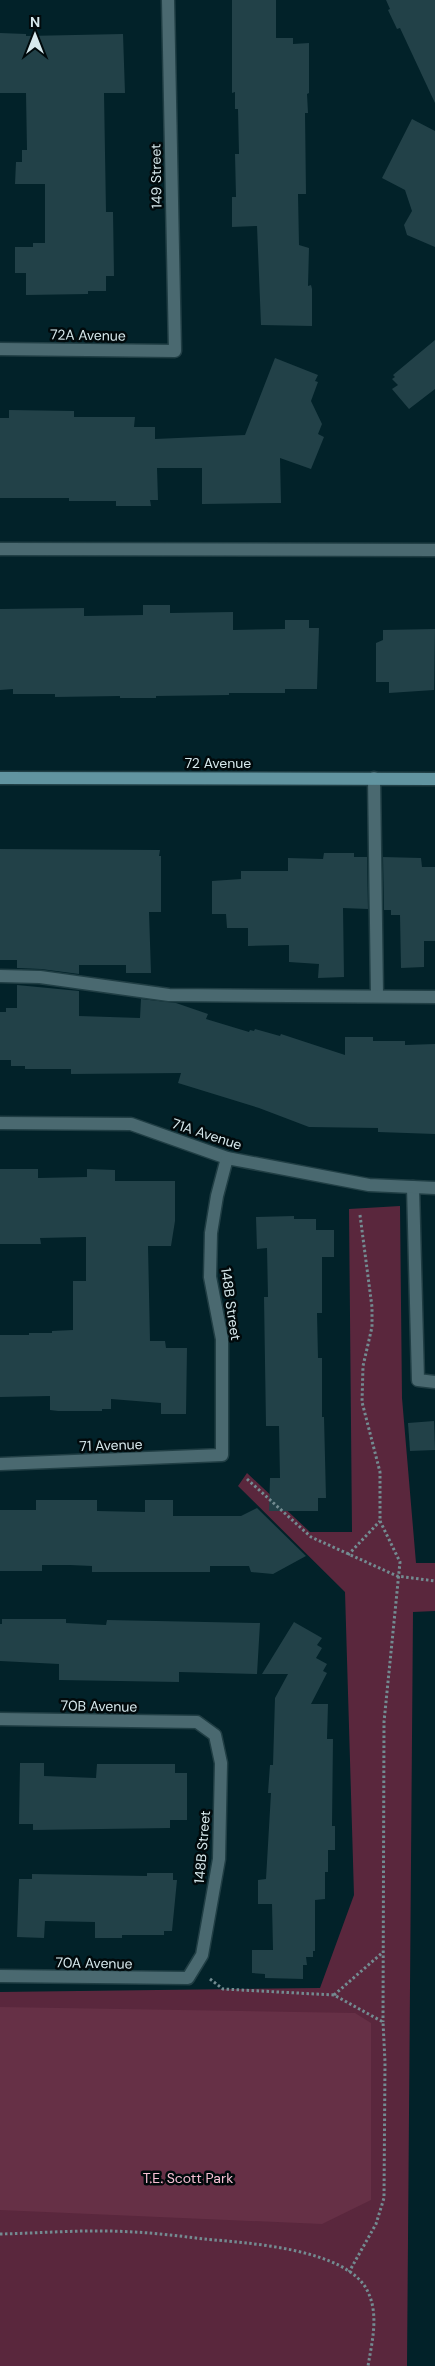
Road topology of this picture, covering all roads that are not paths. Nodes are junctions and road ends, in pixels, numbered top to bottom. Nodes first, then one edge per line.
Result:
1 (168, 0) edge
2 (0, 349) edge
3 (175, 351) joint
4 (0, 549) edge
5 (435, 550) edge
6 (0, 778) edge
7 (374, 778) junction
8 (435, 778) edge
9 (0, 976) edge
10 (377, 996) junction
11 (435, 997) edge
12 (0, 1123) edge
13 (227, 1158) junction
14 (413, 1187) junction
15 (435, 1188) edge
16 (435, 1382) edge
17 (222, 1456) joint
18 (0, 1464) edge
19 (0, 1719) edge
20 (197, 1722) joint
21 (0, 1976) edge
22 (188, 1978) joint

1 - 3 street, 149 Street
2 - 3 street, 72A Avenue
4 - 5 street
6 - 7 main road, 72 Avenue
7 - 8 main road, 72 Avenue
7 - 10 street
9 - 10 street
10 - 11 street
12 - 13 street, 71A Avenue
13 - 14 street, 71A Avenue
13 - 17 street, 148B Street
14 - 15 street, 71A Avenue
14 - 16 street
17 - 18 street, 71 Avenue
19 - 20 street, 70B Avenue
20 - 22 street, 148B Street
21 - 22 street, 70A Avenue

